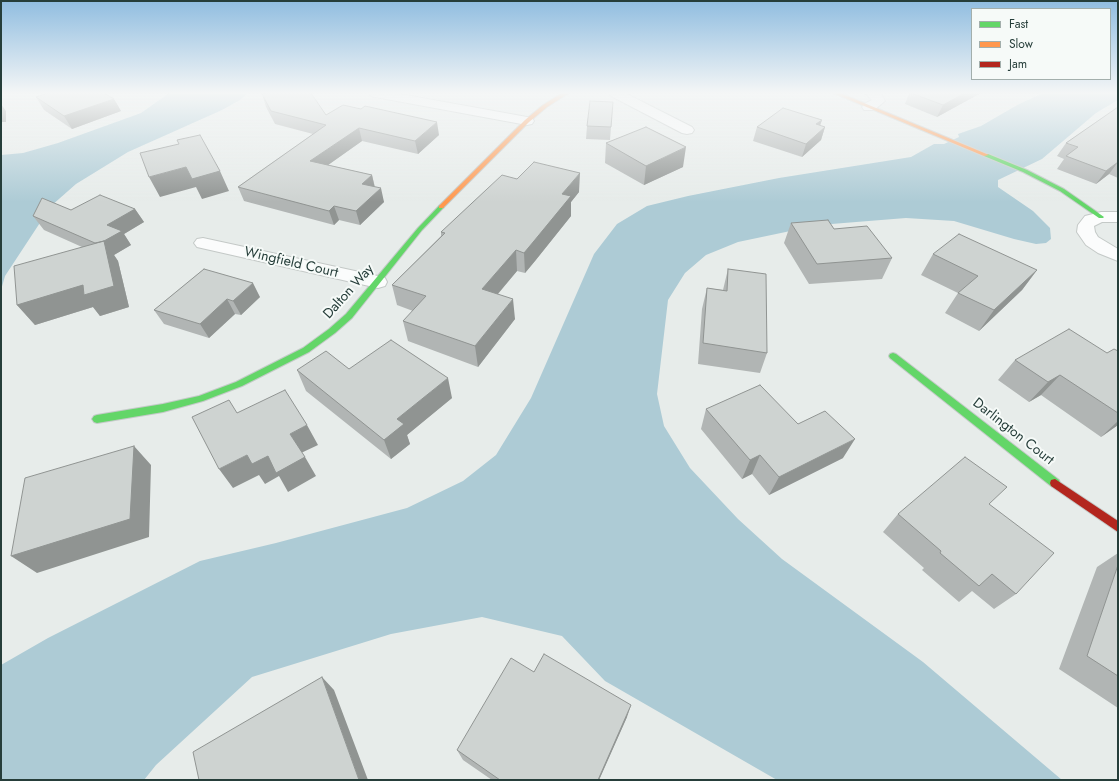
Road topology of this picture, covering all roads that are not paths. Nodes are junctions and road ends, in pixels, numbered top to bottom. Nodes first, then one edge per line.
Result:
1 (518, 129) edge
2 (925, 129) edge
3 (1110, 217) edge
4 (203, 243) dead end
5 (1118, 256) edge
6 (378, 282) junction
7 (893, 356) dead end
8 (97, 419) dead end
9 (1118, 527) edge

1 - 6 street, Dalton Way
2 - 3 street
3 - 5 street
4 - 6 street, Wingfield Court
6 - 8 street, Dalton Way
7 - 9 street, Darlington Court

